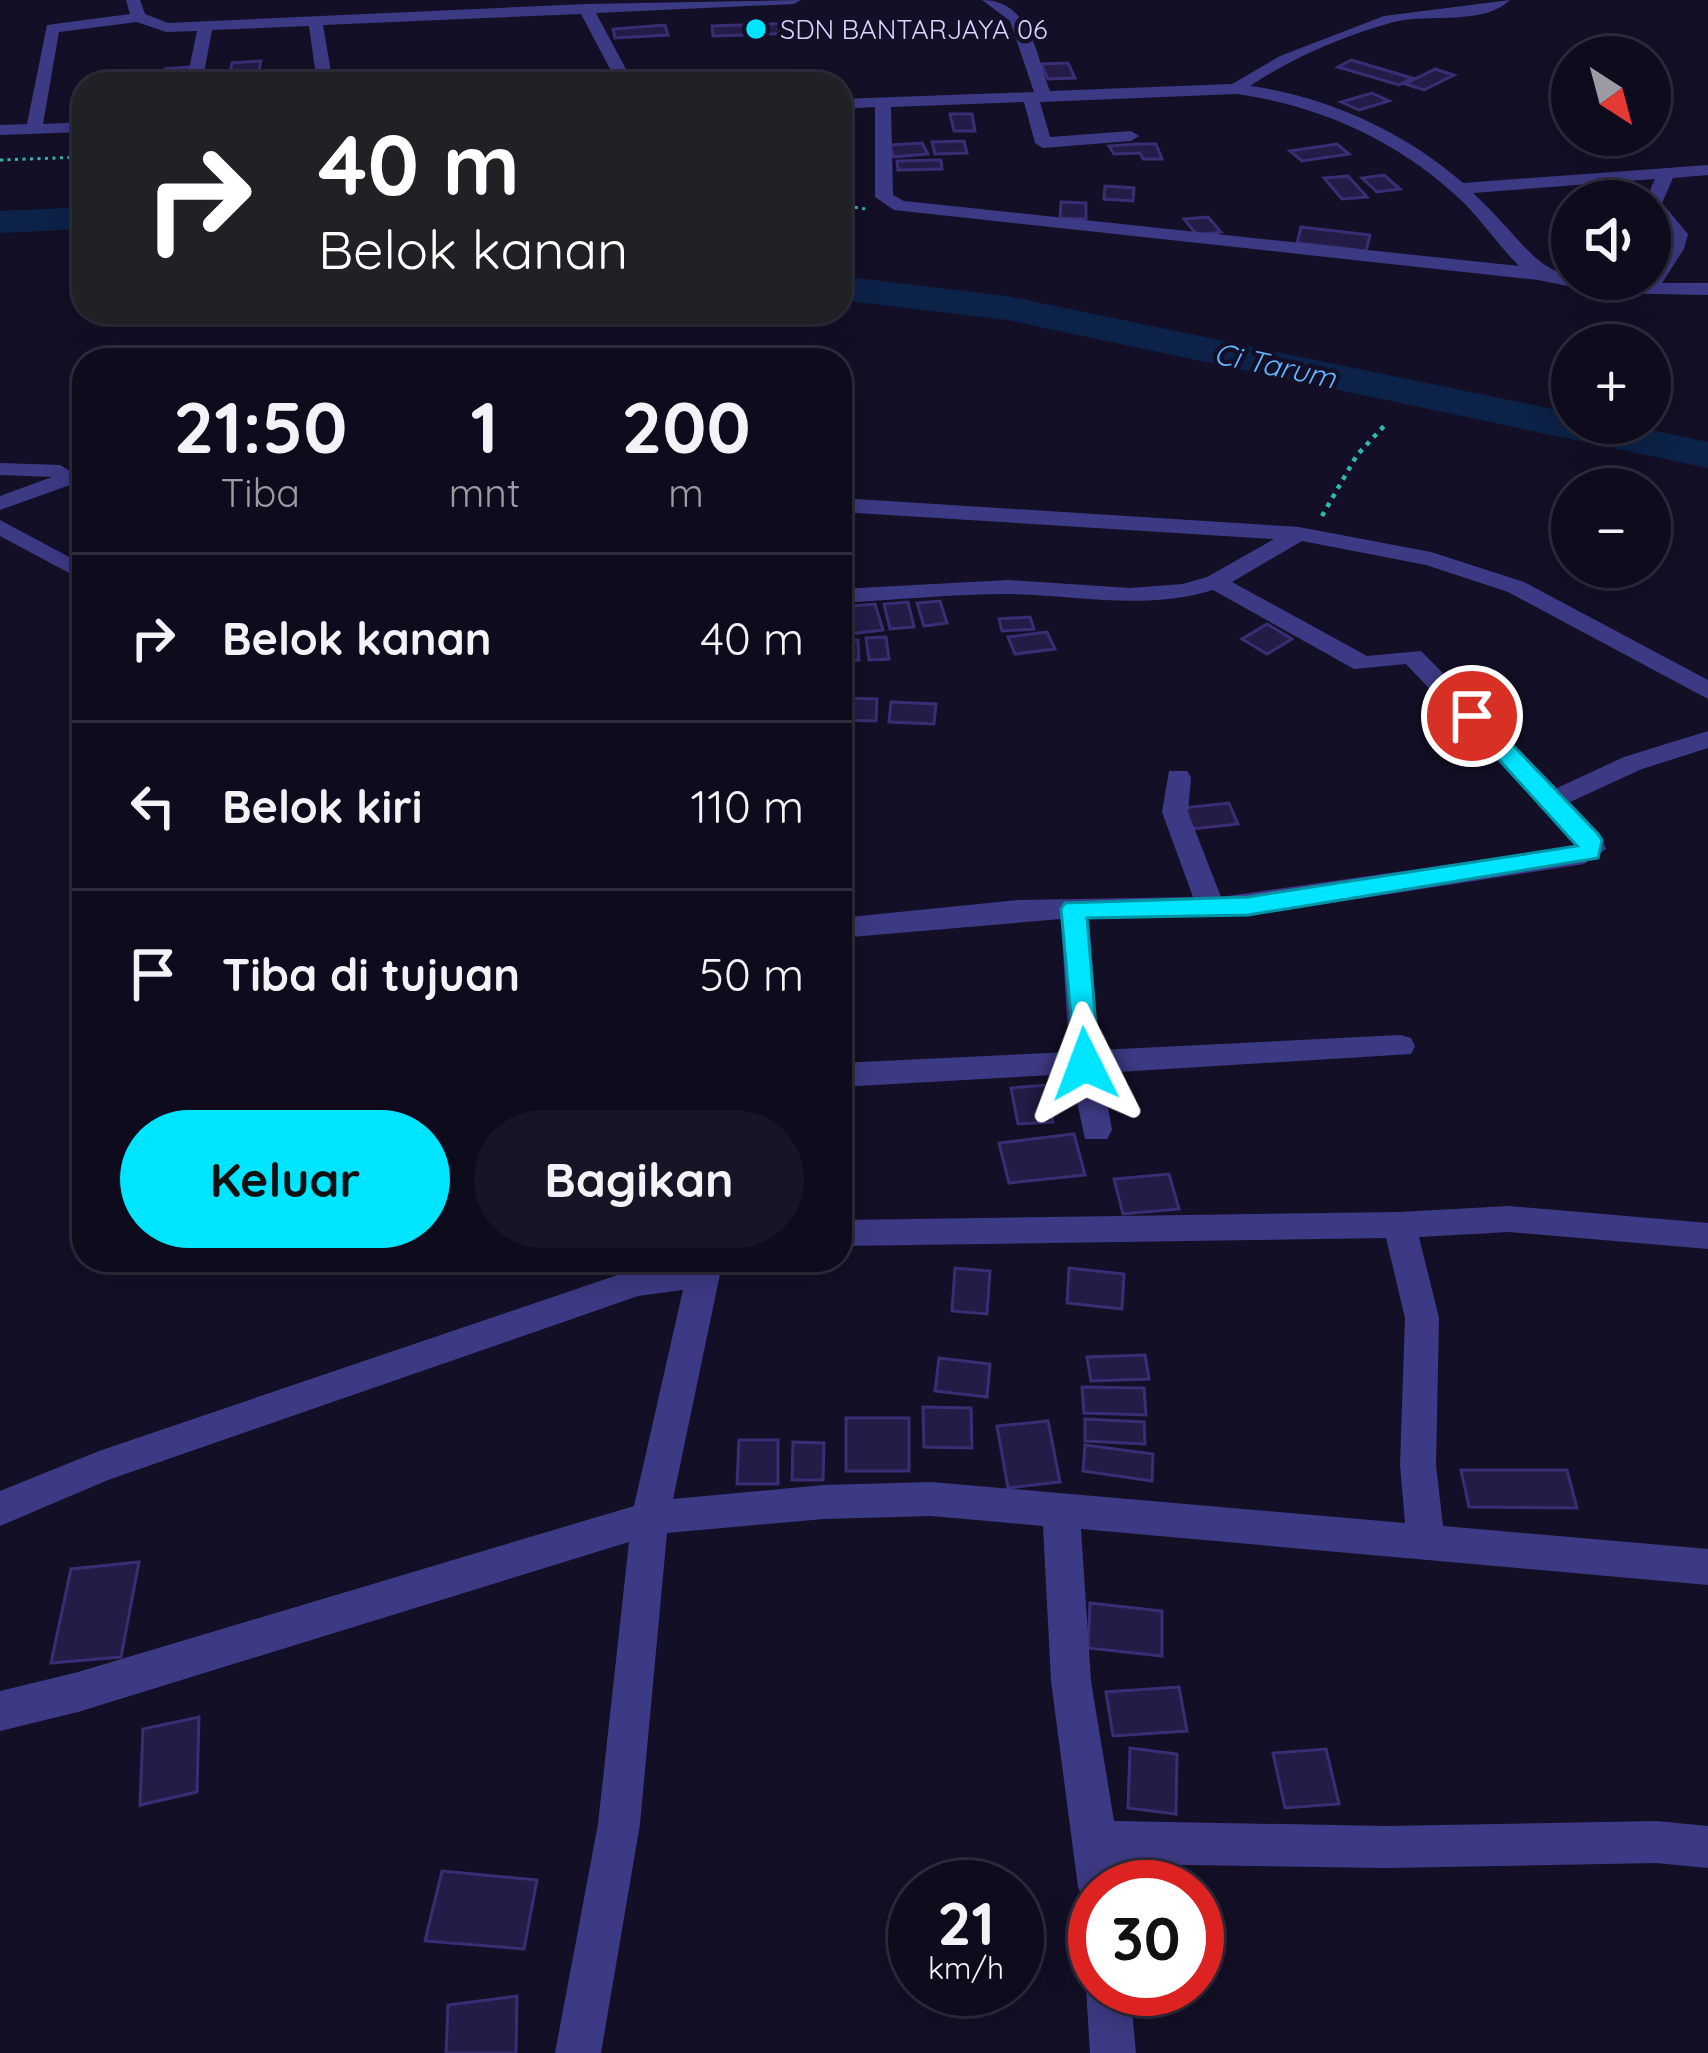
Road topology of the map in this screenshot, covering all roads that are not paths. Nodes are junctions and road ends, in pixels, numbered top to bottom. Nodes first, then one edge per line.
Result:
1 (794, 0) edge
2 (989, 0) edge
3 (1503, 0) edge
4 (136, 8) edge
5 (586, 8) junction
6 (315, 20) junction
7 (205, 26) junction
8 (196, 72) edge
9 (323, 72) edge
10 (618, 72) edge
11 (1236, 89) junction
12 (1037, 98) junction
13 (883, 102) junction
14 (852, 103) edge
15 (72, 127) edge
16 (34, 128) junction
17 (0, 130) edge
18 (1131, 136) dead end
19 (1708, 170) edge
20 (1666, 173) junction
21 (1662, 180) edge
22 (1458, 189) junction
23 (1671, 224) edge
24 (1671, 255) edge
25 (1539, 274) junction
26 (1551, 276) edge
27 (1671, 288) edge
28 (1708, 289) edge
29 (0, 469) edge
30 (72, 472) edge
31 (72, 477) edge
32 (0, 503) edge
33 (852, 506) edge
34 (0, 526) edge
35 (1305, 535) junction
36 (72, 567) edge
37 (1215, 582) junction
38 (852, 595) edge
39 (1708, 692) edge
40 (1708, 739) edge
41 (1178, 777) dead end
42 (1553, 800) junction
43 (1211, 908) junction
44 (1074, 909) junction
45 (852, 927) edge
46 (1400, 1046) dead end
47 (1085, 1064) junction
48 (852, 1074) edge
49 (1096, 1130) dead end
50 (1399, 1225) junction
51 (852, 1233) edge
52 (1708, 1236) edge
53 (679, 1272) edge
54 (702, 1272) edge
55 (0, 1509) edge
56 (1060, 1511) junction
57 (650, 1518) junction
58 (1426, 1539) junction
59 (1708, 1567) edge
60 (0, 1711) edge
61 (1096, 1842) junction
62 (1708, 1847) edge
63 (1098, 1860) edge
64 (1110, 2016) edge
65 (578, 2053) edge
66 (1113, 2053) edge

1 - 5 street
2 - 12 street
3 - 11 street
4 - 7 street
4 - 16 street
5 - 6 street
5 - 10 street
6 - 7 street
6 - 9 street
7 - 8 street
11 - 12 street
11 - 22 street
12 - 13 street
12 - 18 street
13 - 14 street
13 - 25 street
15 - 16 street
16 - 17 street
19 - 20 street
20 - 21 street
20 - 22 street
22 - 25 street
23 - 24 street
25 - 26 street
27 - 28 street
29 - 30 street
31 - 32 street
33 - 35 street
34 - 36 street
35 - 37 street
35 - 39 street
37 - 38 street
37 - 42 street
40 - 42 street
41 - 43 street
42 - 43 street
43 - 44 street
44 - 45 street
44 - 47 street
46 - 47 street
47 - 48 street
47 - 49 street
50 - 51 street
50 - 52 street
50 - 58 street
53 - 55 street
54 - 57 street
56 - 57 street
56 - 58 street
56 - 61 street
57 - 60 street
57 - 65 street
58 - 59 street
61 - 62 street
61 - 63 street
64 - 66 street

